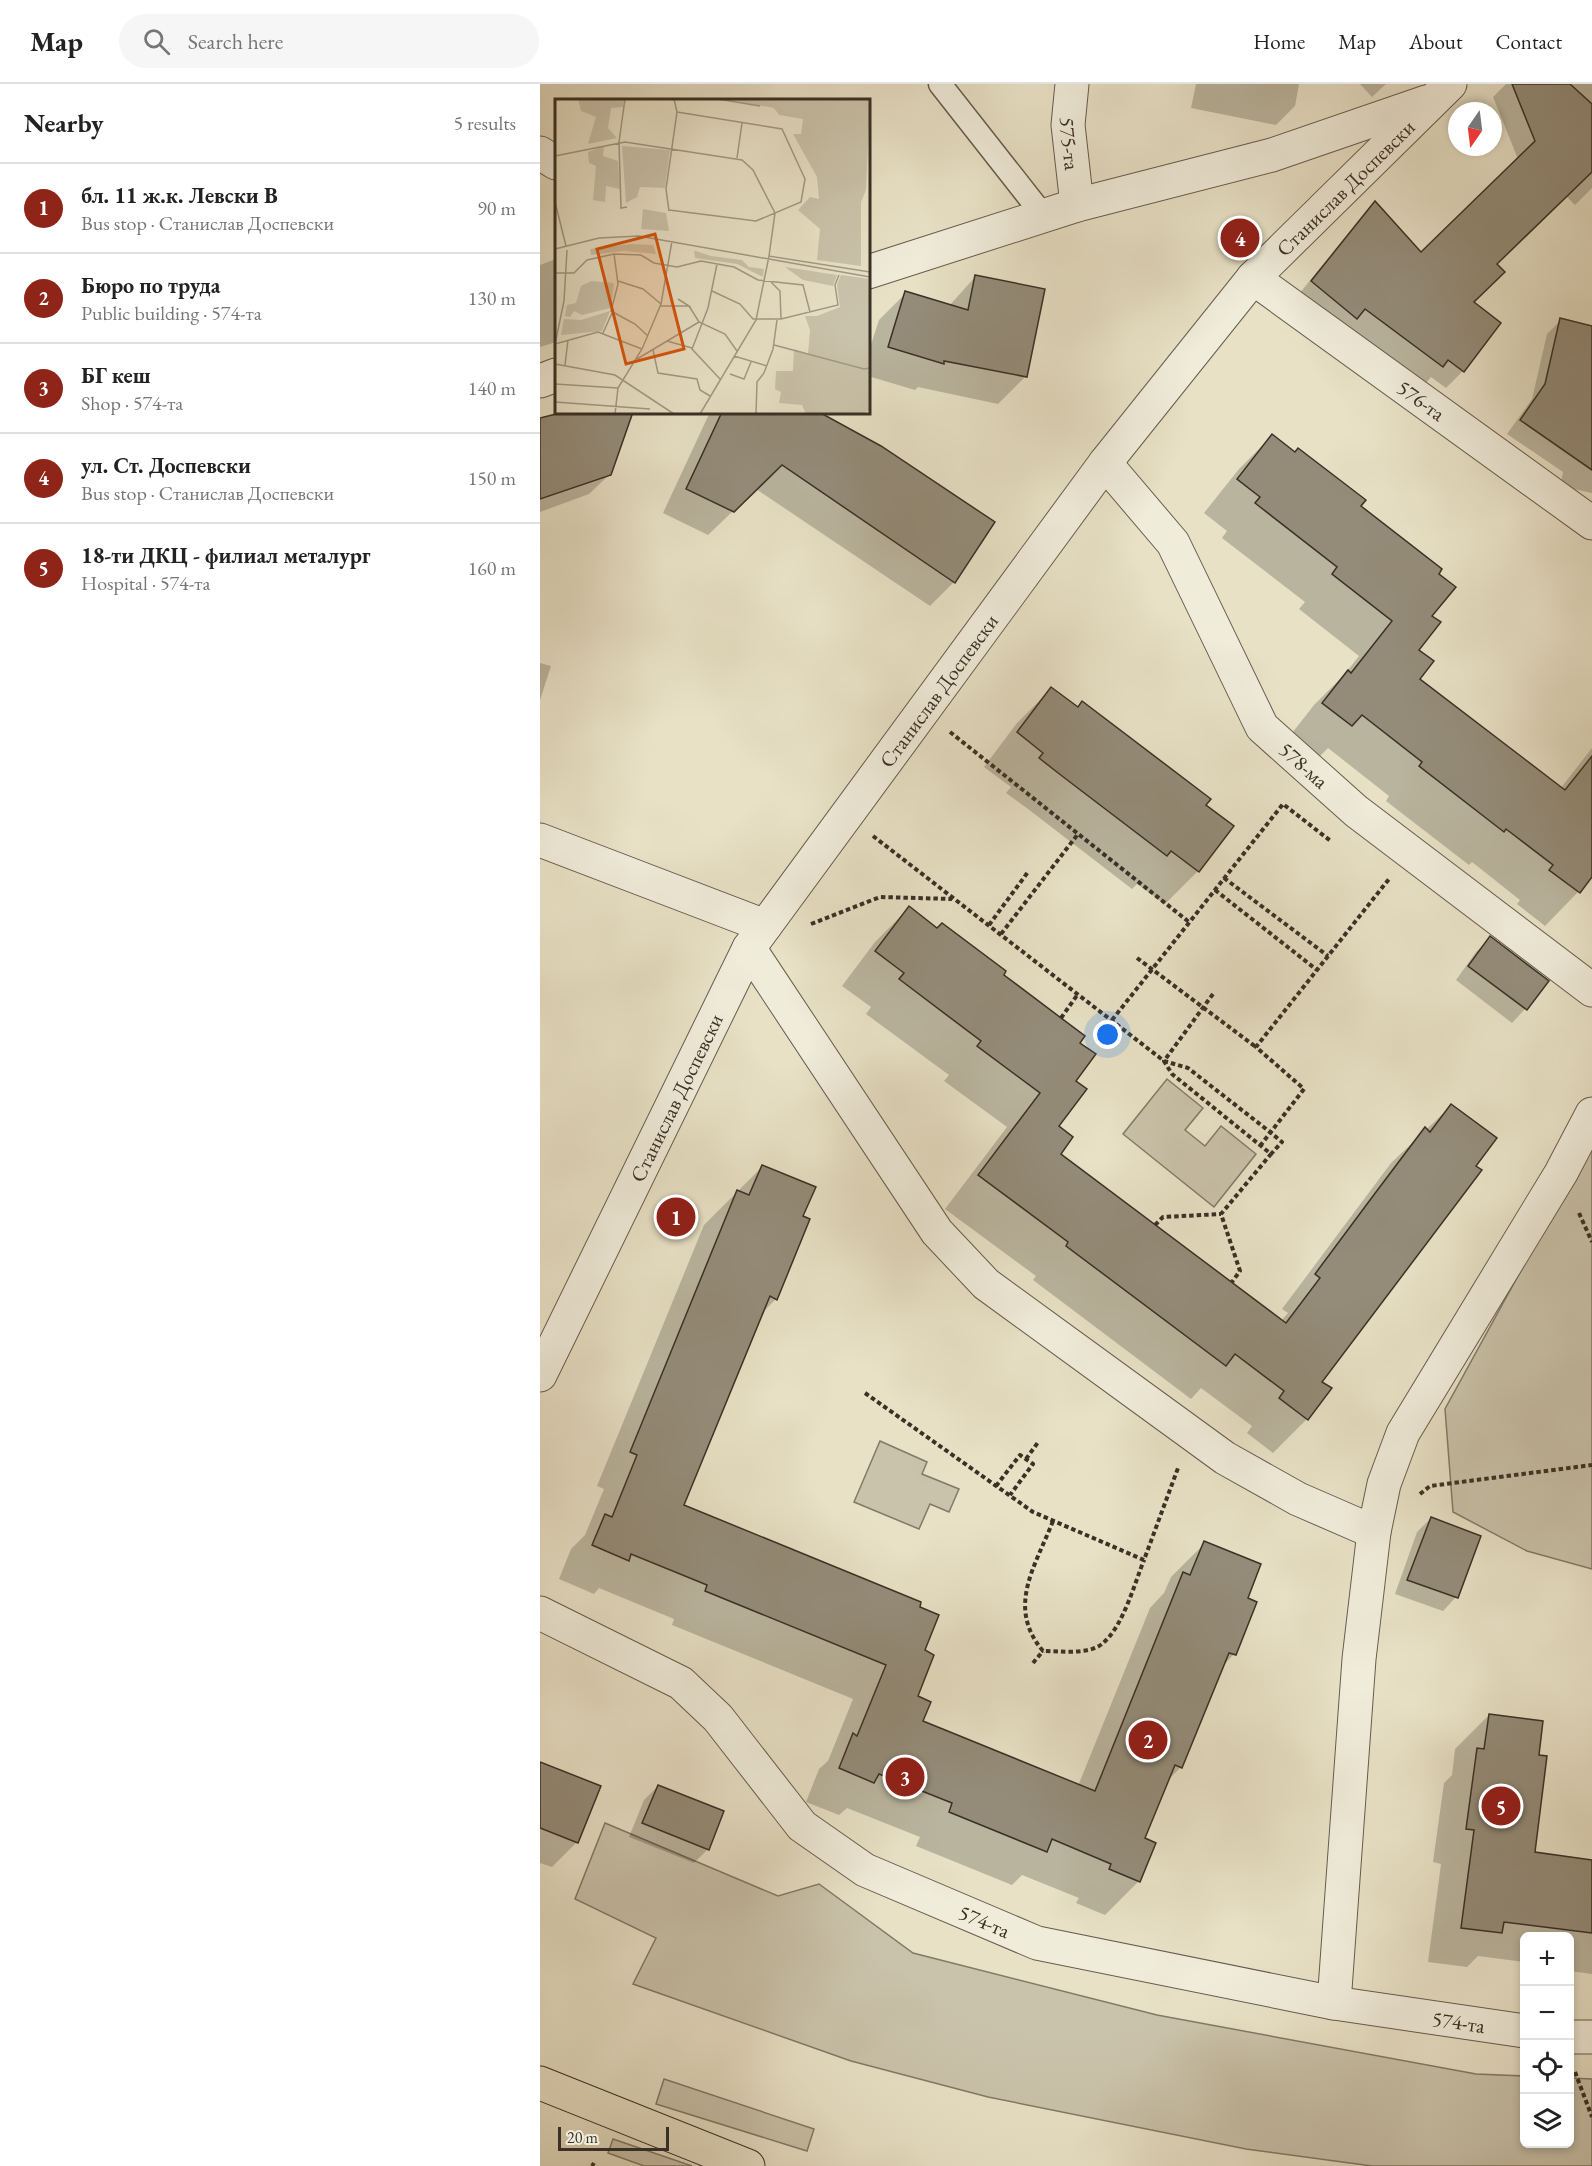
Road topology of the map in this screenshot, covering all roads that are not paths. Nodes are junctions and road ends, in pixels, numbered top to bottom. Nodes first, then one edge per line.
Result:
1 (940, 84) edge
2 (1072, 84) edge
3 (1443, 91) edge
4 (540, 153) edge
5 (555, 162) edge
6 (1077, 205) junction
7 (1043, 215) junction
8 (870, 271) edge
9 (1253, 278) junction
10 (555, 375) edge
11 (540, 381) edge
12 (1105, 463) junction
13 (1592, 523) edge
14 (540, 840) edge
15 (757, 937) junction
16 (1592, 990) edge
17 (1592, 1114) edge
18 (540, 1375) edge
19 (1374, 1532) junction
20 (540, 1613) edge
21 (1334, 2003) junction
22 (1520, 2030) edge
23 (1592, 2037) edge
24 (1574, 2050) edge
25 (540, 2083) edge
26 (748, 2166) edge

1 - 7 lane
2 - 6 street, 575-та
3 - 6 street
3 - 9 street, Станислав Доспевски
4 - 5 street
6 - 7 street
7 - 8 street
9 - 12 street, Станислав Доспевски
9 - 13 street, 576-та
10 - 11 street
12 - 15 street, Станислав Доспевски
12 - 16 street, 578-ма
14 - 15 street
15 - 18 street, Станислав Доспевски
15 - 19 street
17 - 19 street
19 - 21 street
20 - 21 street, 574-та
21 - 22 street, 574-та
23 - 24 street
25 - 26 main road

